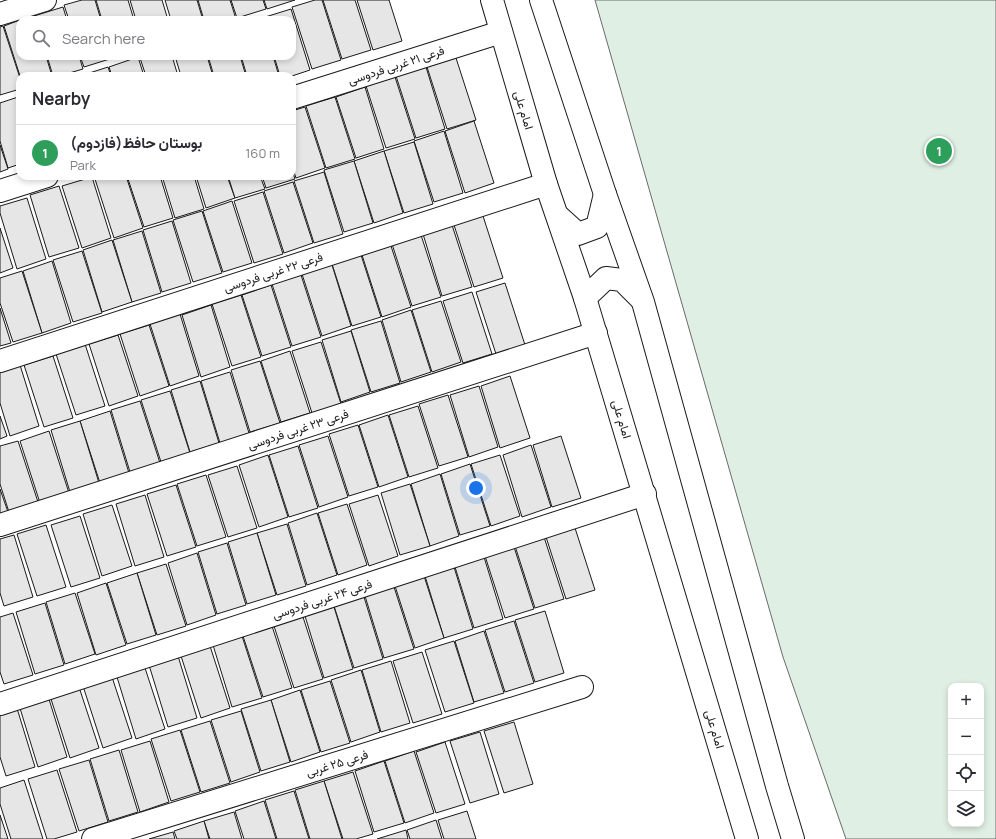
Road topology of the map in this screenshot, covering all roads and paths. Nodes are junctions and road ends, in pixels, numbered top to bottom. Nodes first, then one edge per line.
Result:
1 (45, 0) edge
2 (492, 0) edge
3 (541, 0) edge
4 (0, 14) edge
5 (501, 32) junction
6 (296, 97) edge
7 (34, 180) edge
8 (546, 184) junction
9 (0, 191) edge
10 (605, 194) junction
11 (557, 215) junction
12 (586, 298) junction
13 (643, 302) junction
14 (596, 333) junction
15 (0, 361) edge
16 (645, 494) junction
17 (0, 525) edge
18 (582, 687) dead end
19 (0, 704) edge
20 (93, 839) edge
21 (747, 839) edge
22 (793, 839) edge

1 - 4 street
2 - 5 street, امام علی
3 - 10 street
5 - 6 street, فرعی ۲۱ غربی فردوسی
5 - 8 street, امام علی
7 - 9 street
8 - 11 street, امام علی
8 - 15 street, فرعی ۲۲ غربی فردوسی
10 - 11 street
10 - 13 street
11 - 12 street, امام علی
12 - 13 street
12 - 14 street, امام علی
13 - 22 street
14 - 16 street, امام علی
14 - 17 street, فرعی ۲۳ غربی فردوسی
16 - 19 street, فرعی ۲۴ غربی فردوسی
16 - 21 street, امام علی
18 - 20 street, فرعی ۲۵ غربی

